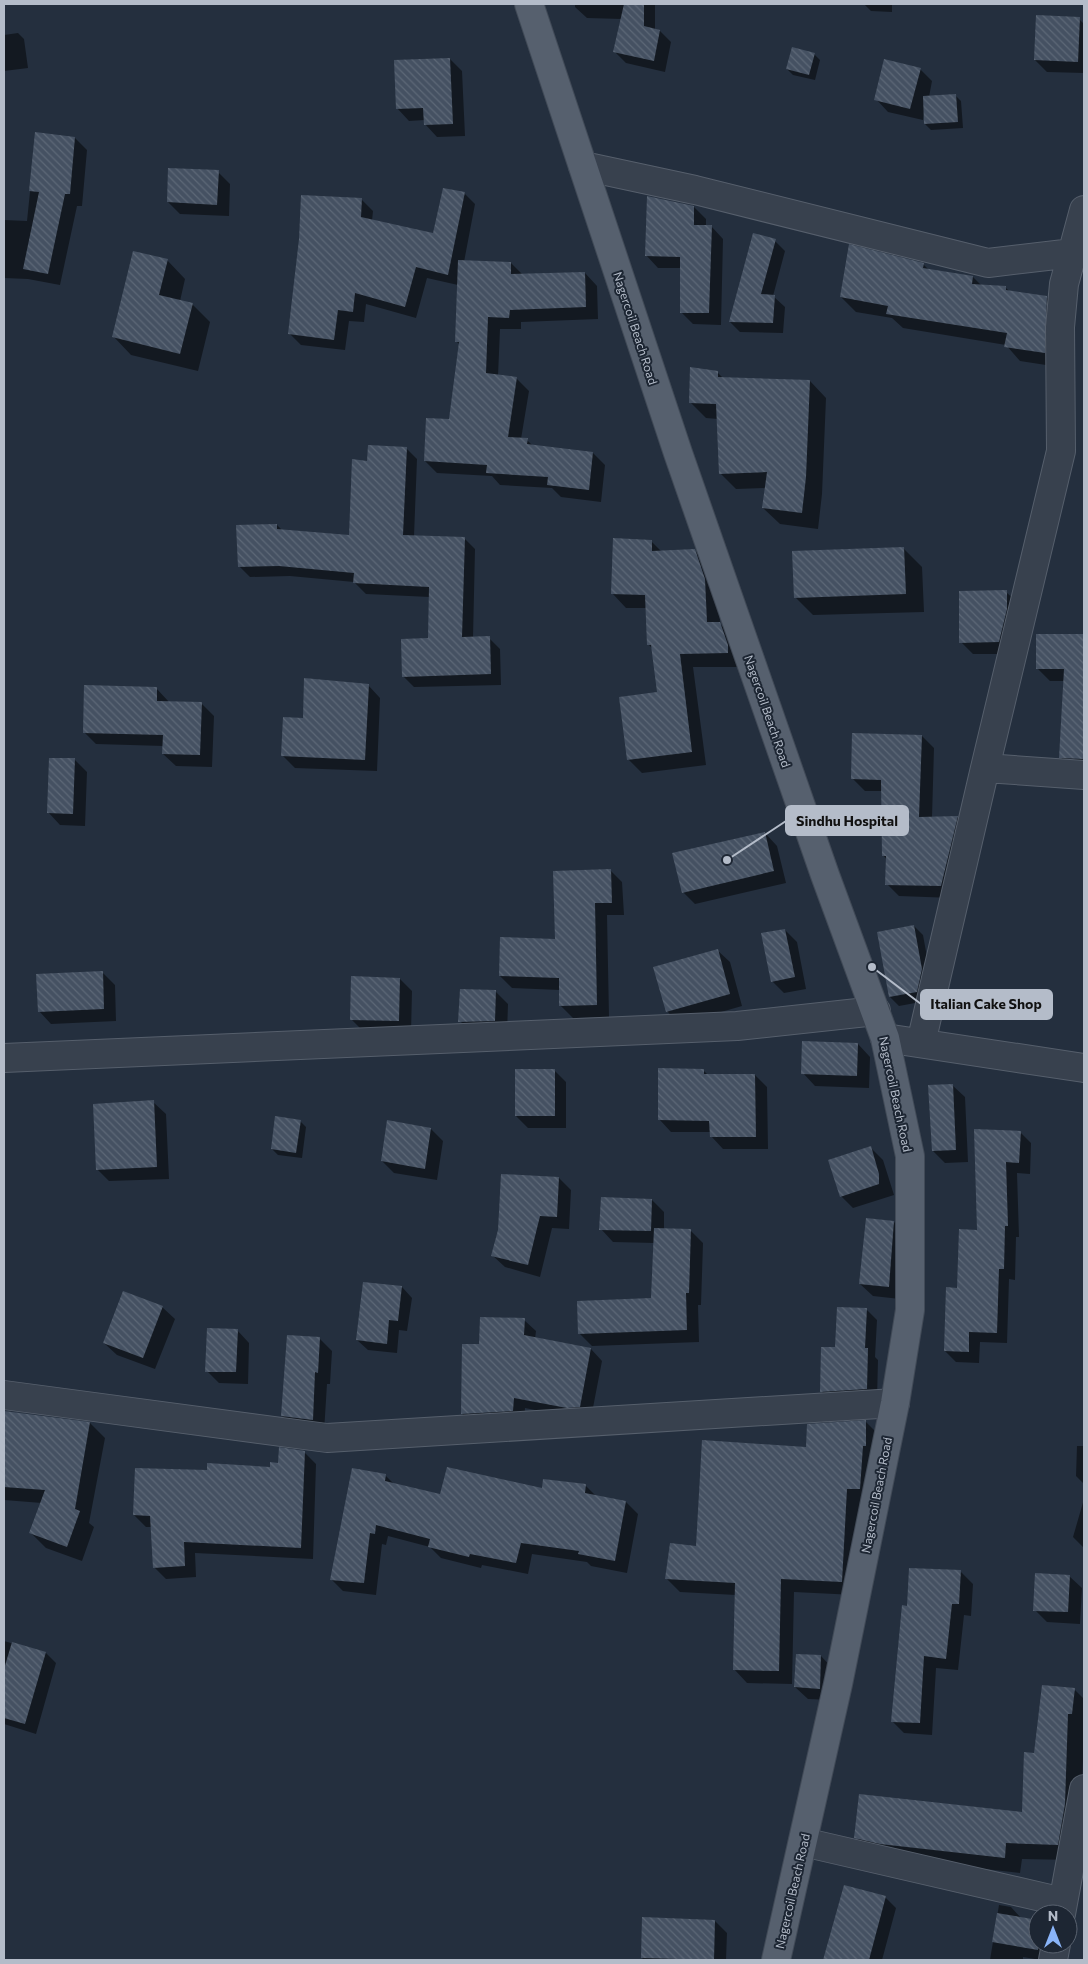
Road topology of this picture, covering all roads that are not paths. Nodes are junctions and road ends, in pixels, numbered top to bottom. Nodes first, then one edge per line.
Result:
1 (529, 4) edge
2 (583, 166) junction
3 (1084, 210) edge
4 (1073, 253) junction
5 (985, 768) junction
6 (1084, 775) edge
7 (876, 1011) junction
8 (886, 1038) junction
9 (921, 1043) junction
10 (4, 1058) edge
11 (1084, 1068) edge
12 (4, 1395) edge
13 (895, 1403) junction
14 (1084, 1789) edge
15 (803, 1842) junction
16 (1077, 1866) edge
17 (1046, 1904) edge
18 (1063, 1904) edge
19 (776, 1960) edge

1 - 2 main road, Nagercoil Beach Road
2 - 4 street
2 - 7 main road, Nagercoil Beach Road
3 - 4 street
4 - 5 street
5 - 6 street
5 - 9 street
7 - 8 main road, Nagercoil Beach Road
7 - 10 street
8 - 9 street
8 - 13 main road, Nagercoil Beach Road
9 - 11 street
12 - 13 street
13 - 15 main road, Nagercoil Beach Road
14 - 16 street
15 - 17 street
15 - 19 main road, Nagercoil Beach Road
16 - 18 street

